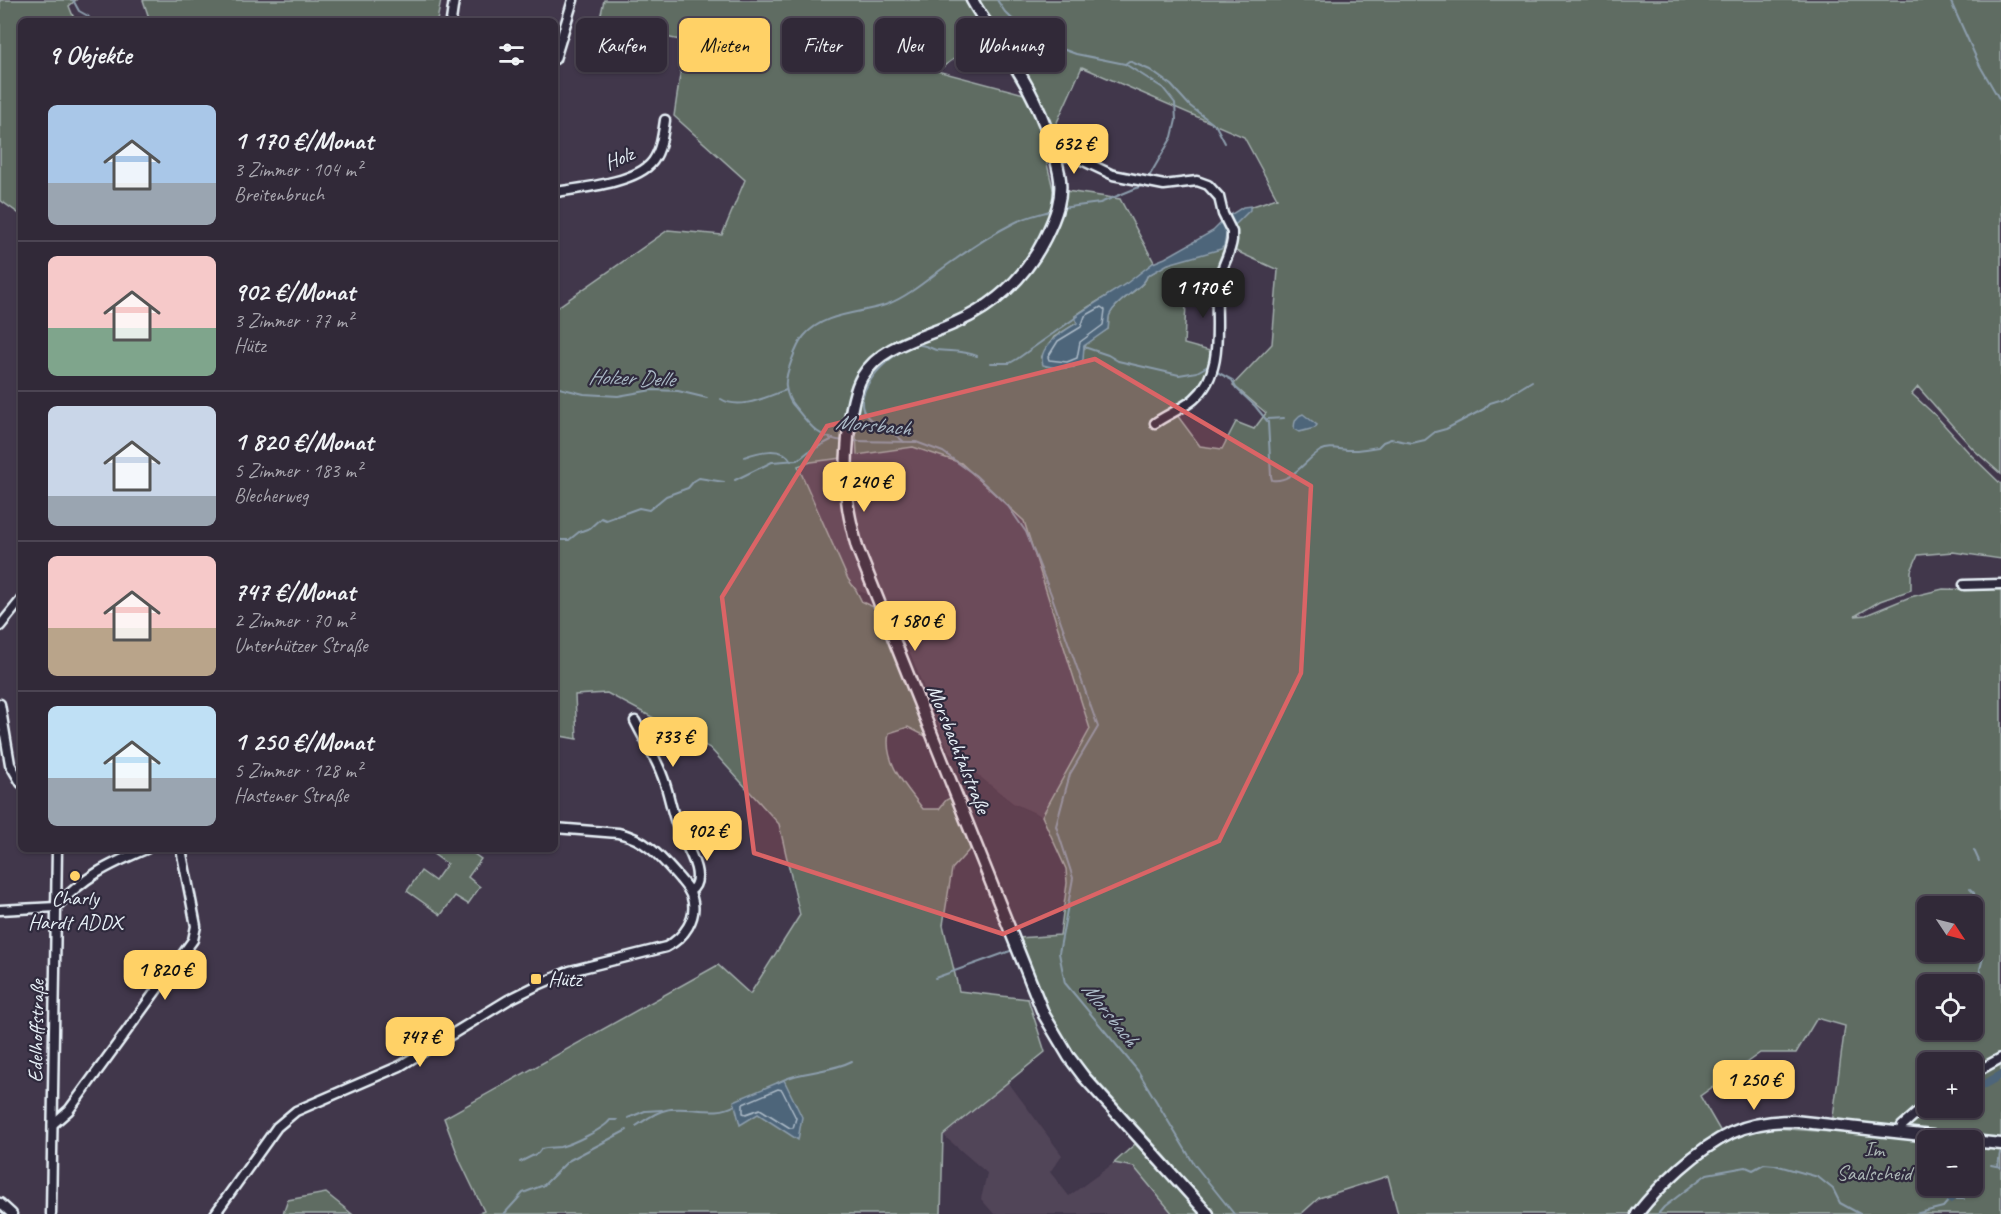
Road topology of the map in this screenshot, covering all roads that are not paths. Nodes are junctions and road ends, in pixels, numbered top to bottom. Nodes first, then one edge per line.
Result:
1 (454, 0) edge
2 (573, 0) edge
3 (972, 0) edge
4 (451, 18) edge
5 (558, 49) edge
6 (665, 120) dead end
7 (1055, 156) junction
8 (558, 192) edge
9 (1155, 423) dead end
10 (2001, 584) edge
11 (1964, 585) dead end
12 (18, 604) edge
13 (0, 626) edge
14 (0, 704) edge
15 (635, 721) dead end
16 (18, 778) edge
17 (558, 828) edge
18 (57, 852) edge
19 (139, 852) edge
20 (182, 852) edge
21 (690, 891) junction
22 (56, 907) junction
23 (0, 910) edge
24 (2001, 1058) edge
25 (1983, 1068) edge
26 (1917, 1113) edge
27 (53, 1124) junction
28 (1900, 1132) junction
29 (1917, 1134) edge
30 (1983, 1142) edge
31 (2001, 1144) edge
32 (0, 1203) edge
33 (12, 1214) edge
34 (51, 1214) edge
35 (215, 1214) edge
36 (1208, 1214) edge
37 (1637, 1214) edge

1 - 4 street
2 - 5 street
3 - 7 main road, Morsbachtalstraße
6 - 8 street, Holz
7 - 9 street
7 - 36 main road, Morsbachtalstraße
10 - 11 street
12 - 13 street
14 - 16 street
15 - 21 street
17 - 21 street
18 - 22 street, Edelhoffstraße
19 - 22 street
20 - 27 street
21 - 35 street
22 - 23 street
22 - 27 street, Edelhoffstraße
24 - 25 street
26 - 28 street
27 - 34 street, Edelhoffstraße
28 - 29 main road
28 - 37 main road
30 - 31 main road
32 - 33 street

